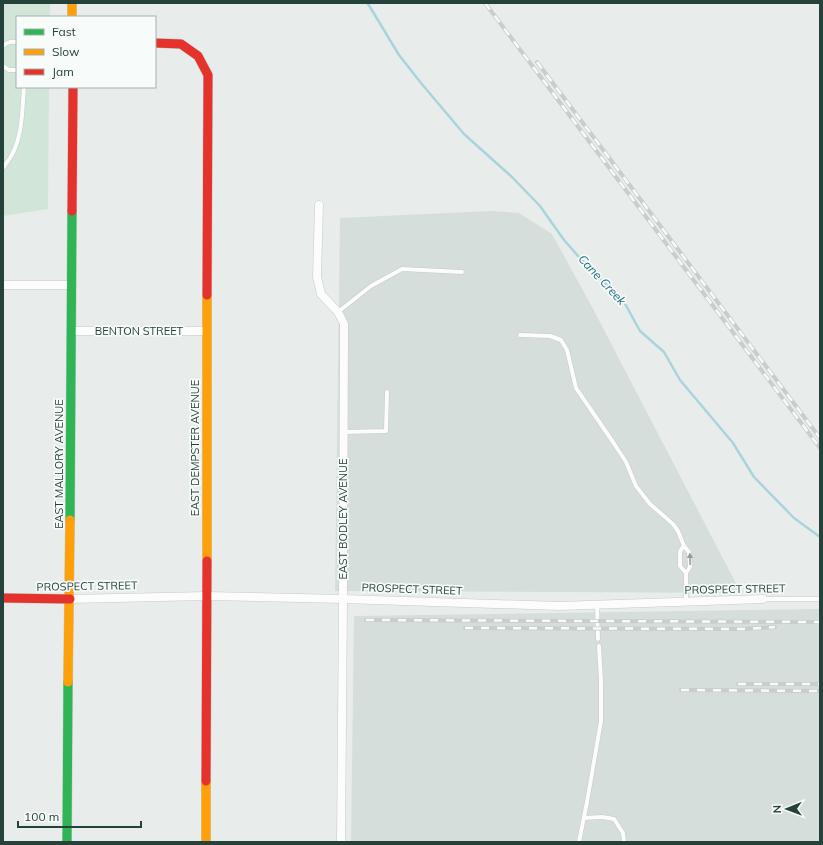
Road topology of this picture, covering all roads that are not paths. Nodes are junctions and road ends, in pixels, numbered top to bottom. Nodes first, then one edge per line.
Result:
1 (72, 3) edge
2 (72, 16) edge
3 (16, 42) edge
4 (156, 43) edge
5 (3, 46) edge
6 (3, 66) edge
7 (16, 70) edge
8 (24, 88) edge
9 (73, 88) edge
10 (3, 168) edge
11 (319, 205) dead end
12 (462, 272) dead end
13 (3, 285) edge
14 (72, 285) junction
15 (338, 312) junction
16 (72, 331) junction
17 (207, 331) junction
18 (520, 335) dead end
19 (387, 392) dead end
20 (344, 432) junction
21 (684, 546) junction
22 (686, 573) junction
23 (207, 596) junction
24 (3, 598) edge
25 (70, 598) junction
26 (343, 599) junction
27 (762, 599) joint
28 (820, 599) edge
29 (686, 602) junction
30 (597, 604) junction
31 (598, 640) dead end
32 (599, 646) dead end
33 (584, 818) junction
34 (68, 842) edge
35 (206, 842) edge
36 (341, 842) edge
37 (579, 842) edge
38 (624, 842) edge

1 - 2 street
3 - 5 lane
4 - 17 street, EAST DEMPSTER AVENUE
6 - 7 lane
8 - 10 lane
9 - 14 street, EAST MALLORY AVENUE
11 - 15 street, EAST BODLEY AVENUE
12 - 15 lane
13 - 14 street
14 - 16 street, EAST MALLORY AVENUE
15 - 20 street, EAST BODLEY AVENUE
16 - 17 street, BENTON STREET
16 - 25 street, EAST MALLORY AVENUE
17 - 23 street, EAST DEMPSTER AVENUE
18 - 21 lane
19 - 20 lane
20 - 26 street, EAST BODLEY AVENUE
21 - 22 lane
22 -> 21 lane
22 - 29 lane
23 - 25 street, PROSPECT STREET
23 - 26 street, PROSPECT STREET
23 - 35 street, EAST DEMPSTER AVENUE
24 - 25 street, PROSPECT STREET
25 - 34 street, EAST MALLORY AVENUE
26 - 30 street, PROSPECT STREET
26 - 36 street, EAST BODLEY AVENUE
27 - 28 lane, PROSPECT STREET
27 - 29 street, PROSPECT STREET
29 - 30 street, PROSPECT STREET
30 - 31 lane
32 - 33 lane
33 - 37 lane
33 - 38 lane

